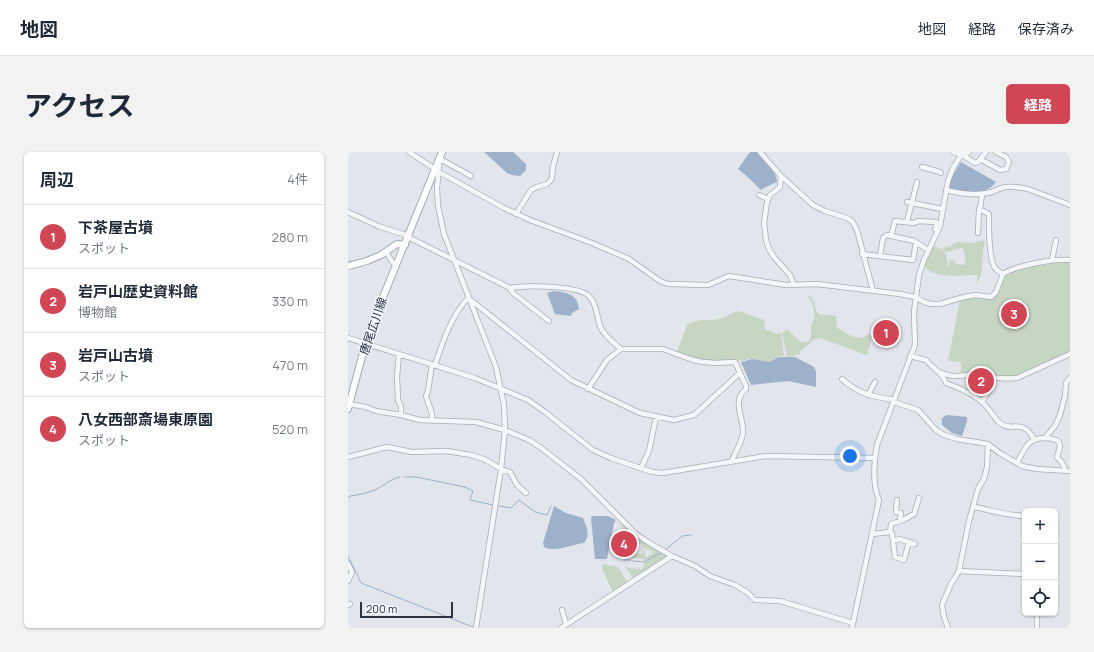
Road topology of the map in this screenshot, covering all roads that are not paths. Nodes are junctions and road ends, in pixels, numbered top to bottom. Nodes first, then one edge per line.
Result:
1 (409, 152) edge
2 (442, 152) edge
3 (557, 152) edge
4 (760, 152) edge
5 (953, 152) edge
6 (969, 152) edge
7 (986, 152) edge
8 (996, 152) edge
9 (963, 154) edge
10 (439, 160) junction
11 (980, 160) junction
12 (922, 167) dead end
13 (437, 171) junction
14 (471, 176) dead end
15 (781, 176) junction
16 (950, 176) junction
17 (917, 182) dead end
18 (946, 190) junction
19 (982, 194) junction
20 (758, 196) dead end
21 (768, 199) junction
22 (910, 202) junction
23 (1070, 205) edge
24 (942, 209) junction
25 (980, 210) junction
26 (348, 212) edge
27 (516, 214) junction
28 (907, 222) junction
29 (978, 233) dead end
30 (408, 236) junction
31 (891, 236) junction
32 (1056, 240) dead end
33 (916, 243) junction
34 (931, 244) junction
35 (405, 245) junction
36 (928, 250) junction
37 (386, 252) junction
38 (862, 254) junction
39 (880, 256) junction
40 (454, 260) junction
41 (1052, 260) junction
42 (1070, 260) edge
43 (393, 263) dead end
44 (348, 266) edge
45 (1003, 274) junction
46 (794, 285) junction
47 (510, 288) junction
48 (873, 291) junction
49 (915, 297) junction
50 (470, 298) junction
51 (549, 321) dead end
52 (348, 338) edge
53 (366, 343) junction
54 (621, 349) junction
55 (399, 354) junction
56 (1070, 354) edge
57 (910, 356) junction
58 (433, 365) junction
59 (935, 370) junction
60 (740, 373) junction
61 (992, 378) junction
62 (1070, 378) edge
63 (842, 379) dead end
64 (875, 382) dead end
65 (588, 388) junction
66 (501, 389) junction
67 (868, 395) junction
68 (894, 401) junction
69 (982, 402) junction
70 (349, 406) edge
71 (401, 415) junction
72 (656, 417) junction
73 (432, 421) junction
74 (505, 430) junction
75 (1045, 438) junction
76 (1034, 439) junction
77 (988, 444) junction
78 (348, 456) edge
79 (875, 458) junction
80 (731, 462) junction
81 (1017, 463) junction
82 (641, 468) junction
83 (501, 469) junction
84 (1067, 471) edge
85 (526, 492) dead end
86 (919, 498) dead end
87 (897, 500) dead end
88 (974, 507) junction
89 (1022, 516) edge
90 (900, 521) junction
91 (890, 532) junction
92 (872, 534) junction
93 (893, 541) junction
94 (909, 542) junction
95 (915, 544) dead end
96 (672, 556) junction
97 (348, 564) edge
98 (959, 571) junction
99 (1022, 574) edge
100 (348, 581) edge
101 (562, 610) dead end
102 (1037, 616) edge
103 (566, 624) junction
104 (852, 626) edge
105 (476, 628) edge
106 (561, 628) edge
107 (948, 628) edge
108 (1037, 628) edge

1 - 13 street
2 - 10 main road, 唐尾広川線
3 - 27 street
4 - 15 street
5 - 9 street
6 - 9 street
7 - 11 street
8 - 11 street
9 - 11 street
9 - 16 street
10 - 13 main road, 唐尾広川線
10 - 14 street
12 - 16 street
13 - 27 street
13 - 30 main road, 唐尾広川線
13 - 40 street
15 - 21 street
15 - 38 street
16 - 18 street
17 - 22 street
18 - 19 street
18 - 24 street
19 - 23 street
19 - 25 street
20 - 21 street
21 - 46 street
22 - 24 street
22 - 28 street
24 - 34 street
25 - 29 street
25 - 45 street
26 - 30 street
27 - 46 street
28 - 31 street
28 - 34 street
30 - 35 main road, 唐尾広川線
30 - 40 street
31 - 33 street
31 - 39 street
32 - 41 street
33 - 36 street
33 - 39 street
34 - 36 street
35 - 37 main road
35 - 53 main road, 唐尾広川線
36 - 49 street
37 - 43 street
37 - 44 main road
38 - 39 street
38 - 48 street
40 - 47 street
40 - 50 street
41 - 42 street
41 - 45 street
45 - 49 street
46 - 48 street
47 - 51 street
47 - 54 street
48 - 49 street
49 - 57 street
50 - 58 street
50 - 65 street
50 - 66 street
52 - 53 street
53 - 55 street
53 - 70 main road, 唐尾広川線
54 - 60 street
54 - 65 street
55 - 58 street
55 - 71 street
56 - 61 street
57 - 59 street
57 - 68 street
58 - 66 street
58 - 73 street
59 - 61 street
59 - 69 street
60 - 72 street
60 - 80 street
61 - 69 street
62 - 75 street
63 - 67 street
64 - 67 street
65 - 72 street
66 - 74 street
66 - 82 street
67 - 68 street
68 - 77 street
68 - 79 street
69 - 76 street
70 - 71 street
71 - 73 street
72 - 82 street
73 - 74 street
74 - 83 street
74 - 96 street
75 - 76 street
75 - 84 street
76 - 81 street
77 - 81 street
77 - 88 street
78 - 83 street
79 - 80 street
79 - 92 street
80 - 82 street
81 - 84 street
83 - 85 street
83 - 105 street
86 - 90 street
87 - 90 street
88 - 89 street
88 - 98 street
90 - 91 street
91 - 92 street
91 - 93 street
92 - 104 street
93 - 94 street
93 - 94 street
94 - 95 street
96 - 103 street
96 - 104 street
97 - 100 street
98 - 99 street
98 - 107 street
101 - 103 street
102 - 108 street
103 - 106 street

